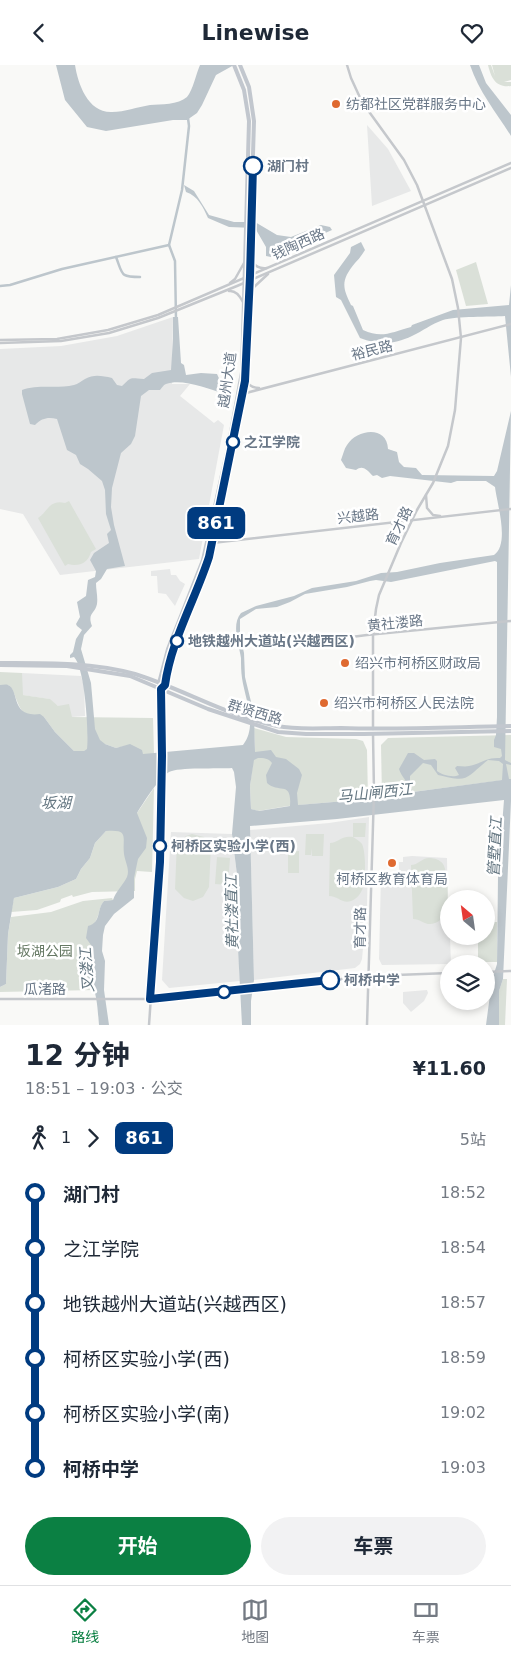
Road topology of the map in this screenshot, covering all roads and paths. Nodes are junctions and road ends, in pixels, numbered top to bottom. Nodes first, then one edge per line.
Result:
1 (234, 65) edge
2 (240, 65) edge
3 (347, 65) edge
4 (511, 163) edge
5 (511, 168) edge
6 (424, 202) junction
7 (249, 219) junction
8 (248, 230) junction
9 (245, 259) junction
10 (250, 259) junction
11 (271, 267) junction
12 (276, 269) junction
13 (250, 279) junction
14 (244, 281) junction
15 (228, 286) junction
16 (225, 291) junction
17 (249, 295) junction
18 (244, 303) junction
19 (178, 308) junction
20 (511, 324) edge
21 (460, 338) junction
22 (0, 341) edge
23 (245, 379) junction
24 (266, 388) junction
25 (240, 394) junction
26 (426, 494) junction
27 (511, 509) edge
28 (441, 517) junction
29 (412, 520) junction
30 (389, 523) junction
31 (401, 543) junction
32 (210, 544) junction
33 (511, 621) edge
34 (373, 635) junction
35 (281, 646) dead end
36 (0, 664) edge
37 (86, 667) junction
38 (159, 683) junction
39 (165, 685) junction
40 (161, 689) junction
41 (255, 723) junction
42 (509, 728) edge
43 (373, 729) junction
44 (373, 734) junction
45 (511, 971) edge
46 (495, 972) edge
47 (440, 973) edge
48 (370, 976) junction
49 (0, 999) edge
50 (150, 999) junction
51 (149, 1025) edge
52 (367, 1025) edge

1 - 7 main road, 越州大道
2 - 7 main road, 越州大道
3 - 6 street, 育才路
4 - 6 street, 钱陶西路
5 - 6 street, 钱陶西路
6 - 11 street, 钱陶西路
6 - 12 street, 钱陶西路
6 - 21 street, 育才路
7 - 8 main road, 越州大道
8 - 9 main road, 越州大道
8 - 10 main road, 越州大道
9 - 14 main road, 越州大道
9 - 15 street
10 - 11 street
10 - 13 main road, 越州大道
11 - 13 street, 钱陶西路
12 - 13 street, 钱陶西路
12 - 17 street
13 - 14 street, 钱陶西路
13 - 17 main road, 越州大道
14 - 15 street, 钱陶西路
14 - 16 street, 钱陶西路
14 - 18 main road, 越州大道
15 - 19 street, 钱陶西路
16 - 18 street
16 - 19 street, 钱陶西路
17 - 23 main road, 越州大道
18 - 25 main road, 越州大道
19 - 22 street, 钱陶西路
20 - 21 street, 裕民路
21 - 24 street, 裕民路
21 - 26 street, 育才路
23 - 24 street
23 - 25 main road, 越州大道
24 - 25 street, 裕民路
25 - 32 main road, 越州大道
26 - 28 street
26 - 29 street, 育才路
27 - 28 street, 兴越路
28 - 29 street, 兴越路
29 - 30 street, 兴越路
29 - 31 street, 育才路
30 - 31 street
30 - 32 street, 兴越路
31 - 34 street, 育才路
32 - 38 main road, 越州大道
32 - 39 main road, 越州大道
33 - 34 street, 黄社溇路
34 - 35 street, 黄社溇路
34 - 43 street, 育才路
36 - 37 main road, 群贤西路
37 - 38 main road, 群贤西路
37 - 40 main road, 群贤西路
38 - 39 main road, 群贤西路
38 - 40 main road
39 - 40 main road
39 - 41 main road, 群贤西路
40 - 41 main road, 群贤西路
40 - 50 street
41 - 43 main road, 群贤西路
41 - 44 main road, 群贤西路
42 - 43 main road, 群贤西路
42 - 44 main road, 群贤西路
43 - 44 street, 育才路
44 - 48 street, 育才路
45 - 46 street
47 - 48 street, 瓜渚路
48 - 50 street, 瓜渚路
48 - 52 street, 育才路
49 - 50 street, 瓜渚路
50 - 51 street

